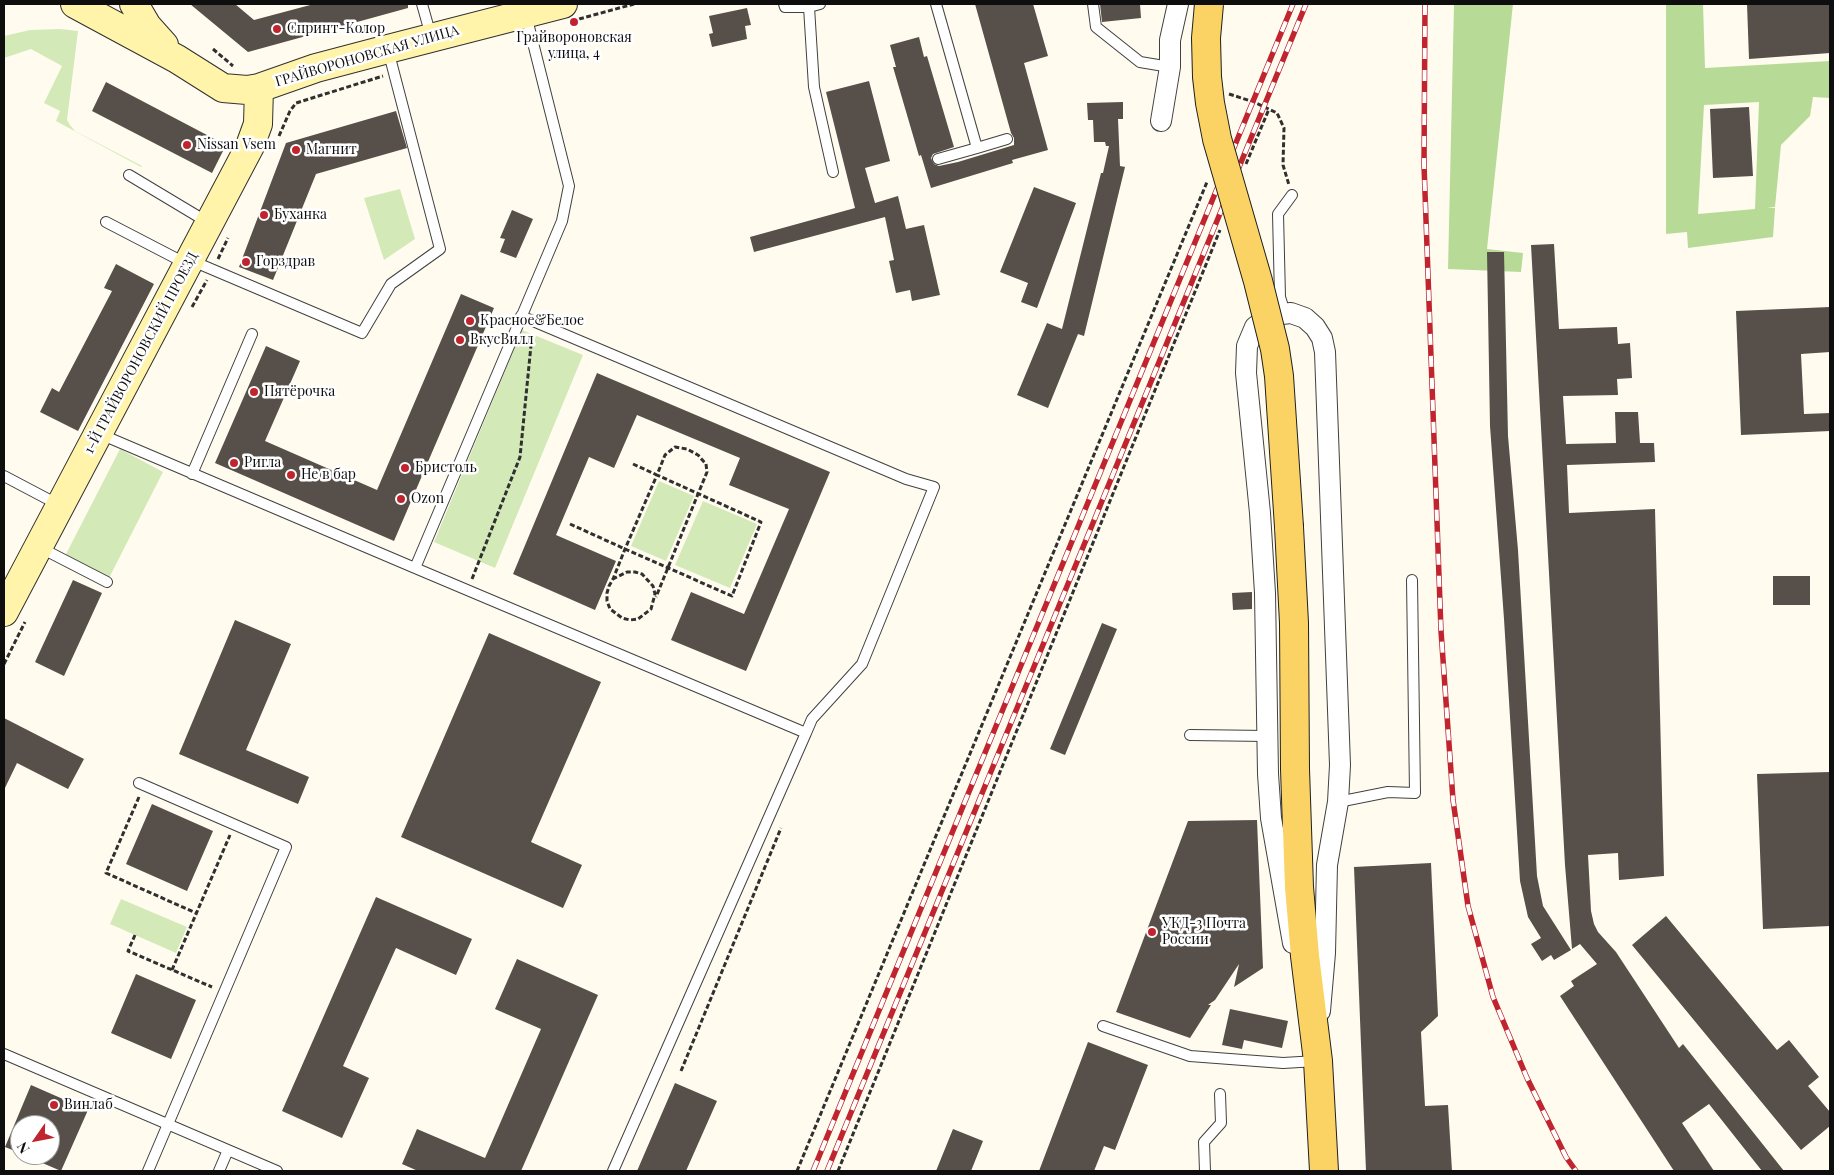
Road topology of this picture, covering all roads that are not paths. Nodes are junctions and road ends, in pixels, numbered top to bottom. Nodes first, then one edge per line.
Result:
1 (76, 4) edge
2 (134, 4) edge
3 (422, 4) edge
4 (784, 4) edge
5 (820, 4) edge
6 (936, 4) edge
7 (1094, 4) edge
8 (1178, 4) edge
9 (1209, 4) edge
10 (809, 6) junction
11 (570, 12) edge
12 (526, 14) junction
13 (431, 37) junction
14 (177, 59) junction
15 (391, 61) junction
16 (1170, 67) junction
17 (259, 88) junction
18 (1161, 121) dead end
19 (1007, 139) dead end
20 (977, 148) junction
21 (938, 159) dead end
22 (833, 172) dead end
23 (130, 175) dead end
24 (1292, 195) road end
25 (106, 222) dead end
26 (210, 224) junction
27 (189, 262) junction
28 (1285, 313) junction
29 (521, 316) junction
30 (252, 334) dead end
31 (97, 433) junction
32 (192, 474) junction
33 (4, 476) edge
34 (60, 506) junction
35 (38, 547) junction
36 (415, 568) junction
37 (1412, 580) dead end
38 (107, 582) dead end
39 (4, 612) edge
40 (806, 733) junction
41 (1190, 735) dead end
42 (1268, 736) junction
43 (141, 784) road end
44 (1338, 802) junction
45 (1312, 1021) junction
46 (1103, 1026) dead end
47 (4, 1054) edge
48 (1318, 1056) junction
49 (1220, 1094) dead end
50 (168, 1125) junction
51 (228, 1150) junction
52 (148, 1171) edge
53 (219, 1171) edge
54 (277, 1171) edge
55 (613, 1171) edge
56 (1205, 1171) edge
57 (1324, 1171) edge

1 - 14 main road
2 - 14 main road
3 - 13 lane
4 - 10 lane
5 - 10 lane
6 - 20 lane
7 - 16 lane
8 - 16 street
9 - 45 main road, bridge
10 - 22 lane
11 - 12 main road, ГРАЙВОРОНОВСКАЯ УЛИЦА
12 - 13 main road, ГРАЙВОРОНОВСКАЯ УЛИЦА
12 - 29 lane
13 - 15 main road, ГРАЙВОРОНОВСКАЯ УЛИЦА
14 - 17 main road, ГРАЙВОРОНОВСКАЯ УЛИЦА
15 - 17 main road, ГРАЙВОРОНОВСКАЯ УЛИЦА
15 - 27 lane
16 - 18 street
17 - 26 main road, 1-Й ГРАЙВОРОНОВСКИЙ ПРОЕЗД
19 - 20 lane
20 - 21 lane
23 - 26 lane
24 - 28 lane
25 - 27 lane
26 - 27 main road, 1-Й ГРАЙВОРОНОВСКИЙ ПРОЕЗД
27 - 31 main road, 1-Й ГРАЙВОРОНОВСКИЙ ПРОЕЗД
28 - 42 street
28 - 44 street
29 - 36 lane
29 - 40 lane
30 - 32 lane
31 - 32 lane
31 - 34 main road, 1-Й ГРАЙВОРОНОВСКИЙ ПРОЕЗД
32 - 36 lane
33 - 34 lane
34 - 35 main road, 1-Й ГРАЙВОРОНОВСКИЙ ПРОЕЗД
35 - 38 lane
35 - 39 main road, 1-Й ГРАЙВОРОНОВСКИЙ ПРОЕЗД
36 - 40 lane
37 - 44 lane
40 - 55 lane
41 - 42 lane
42 - 45 street
43 - 50 lane
44 - 48 street
45 - 48 main road
46 - 48 lane
47 - 50 lane
48 - 57 main road
49 - 56 lane
50 - 51 lane
50 - 52 lane
51 - 53 lane
51 - 54 lane

